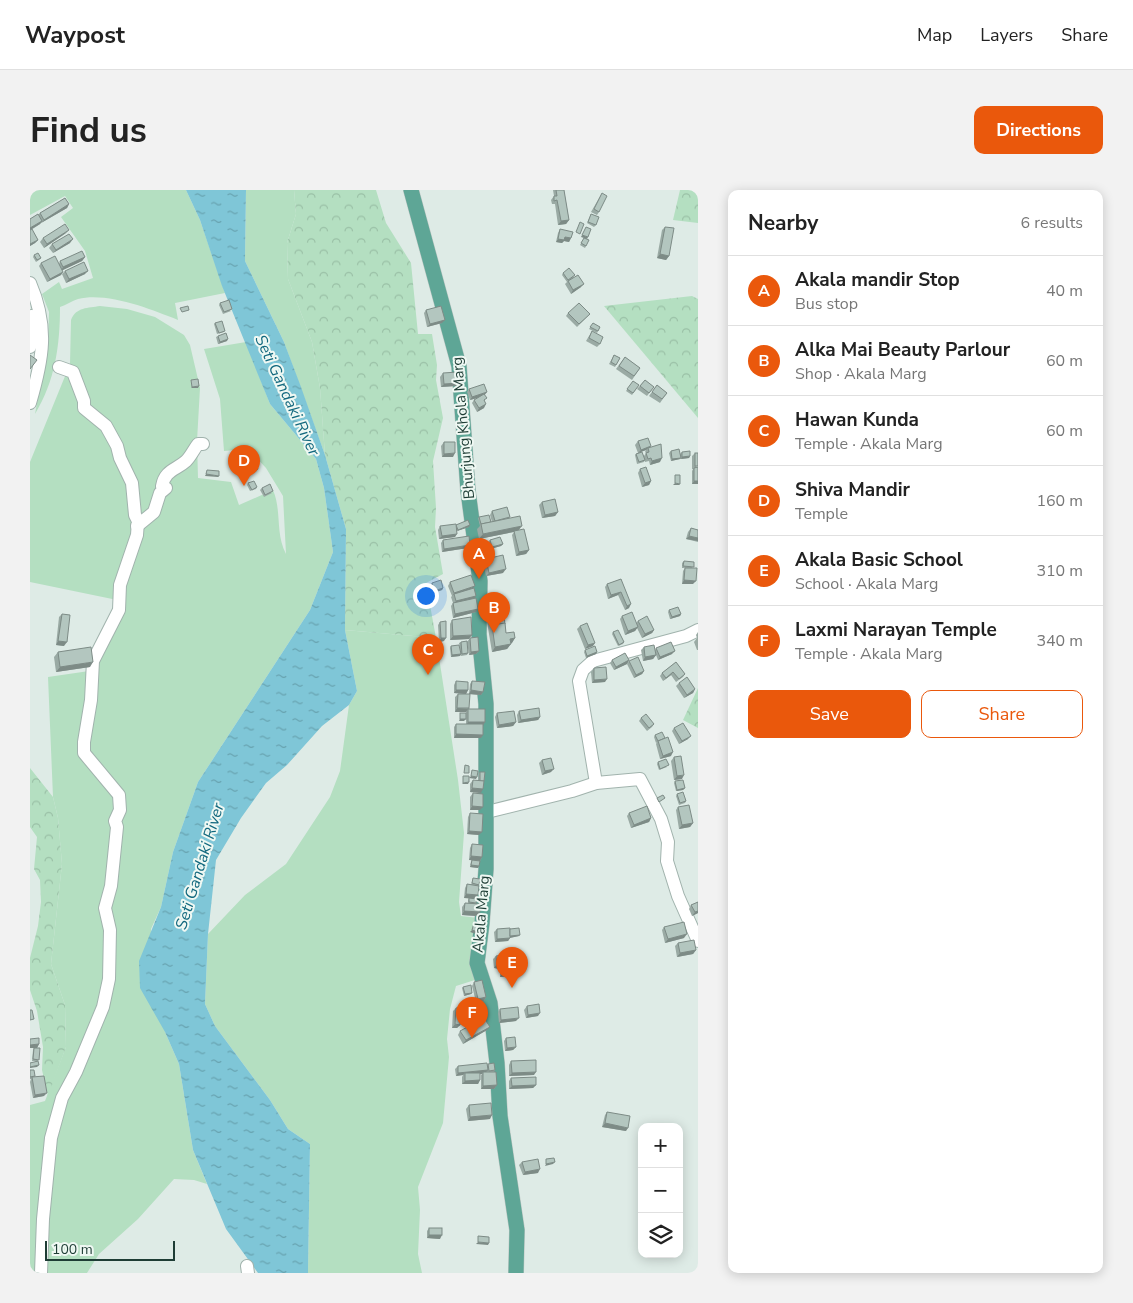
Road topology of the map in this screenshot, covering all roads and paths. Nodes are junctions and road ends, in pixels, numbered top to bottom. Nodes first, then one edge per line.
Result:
1 (412, 190) edge
2 (30, 283) edge
3 (30, 306) edge
4 (30, 347) edge
5 (59, 367) dead end
6 (30, 403) edge
7 (203, 444) dead end
8 (137, 526) junction
9 (480, 581) joint
10 (698, 630) edge
11 (596, 783) junction
12 (487, 812) junction
13 (698, 941) edge
14 (41, 1273) edge
15 (516, 1273) edge

1 - 9 main road, Bhurjung Khola Marg
2 - 6 street
3 - 4 street
5 - 8 street
7 - 8 street
8 - 14 street
9 - 12 main road, Akala Marg
10 - 11 street
11 - 12 street
11 - 13 street
12 - 15 main road, Akala Marg

